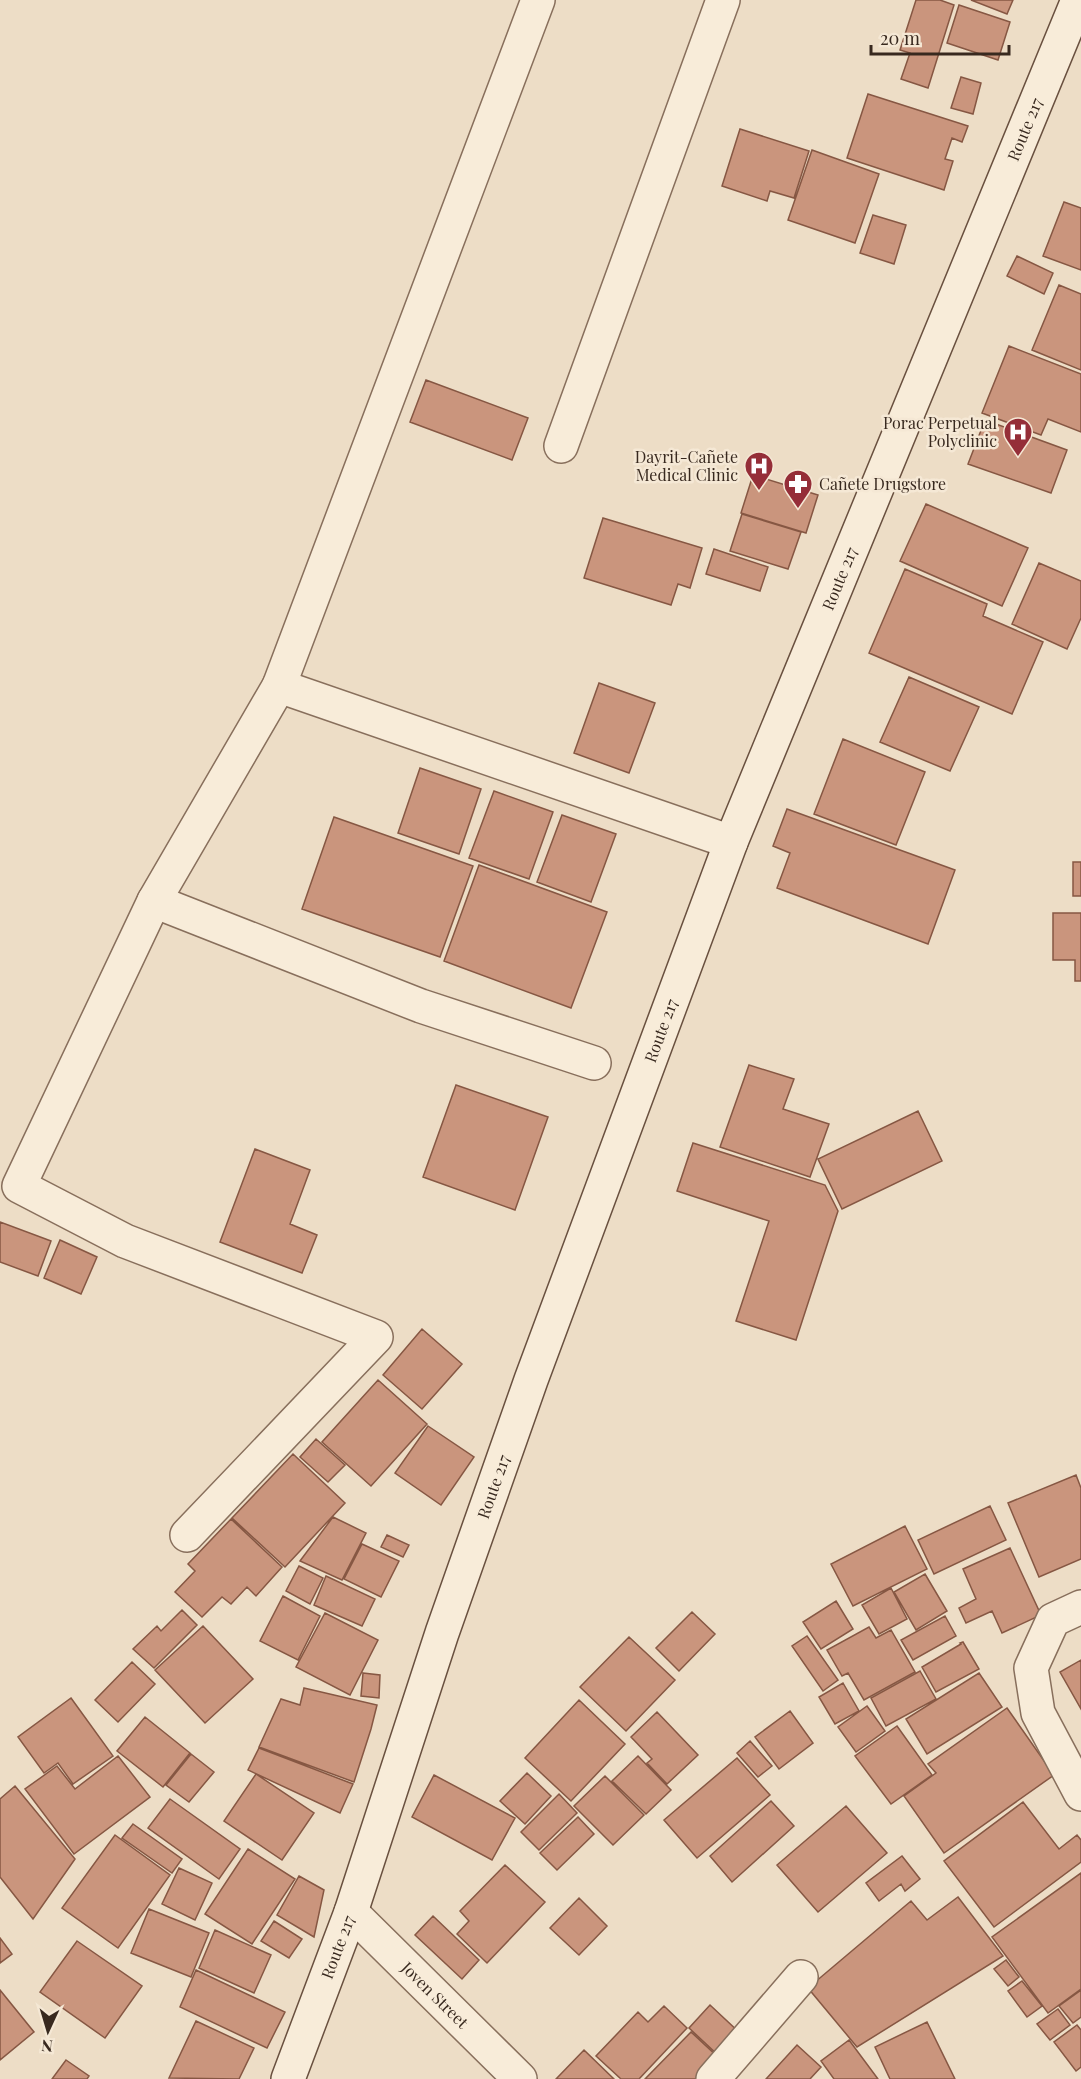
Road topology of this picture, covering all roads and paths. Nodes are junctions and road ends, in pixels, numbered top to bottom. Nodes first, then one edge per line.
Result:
1 (538, 0) edge
2 (723, 0) edge
3 (1078, 0) edge
4 (561, 446) dead end
5 (279, 686) junction
6 (731, 842) junction
7 (154, 901) junction
8 (594, 1063) dead end
9 (10, 1183) edge
10 (187, 1534) dead end
11 (1081, 1606) edge
12 (1081, 1794) edge
13 (351, 1912) junction
14 (801, 1977) dead end
15 (288, 2079) edge
16 (520, 2079) edge
17 (713, 2079) edge

1 - 5 street
2 - 4 street
3 - 6 street, Route 217
5 - 6 street
5 - 7 street
6 - 13 street, Route 217
7 - 8 street
7 - 9 street
9 - 10 street
11 - 12 street
13 - 15 street, Route 217
13 - 16 street, Joven Street
14 - 17 street

